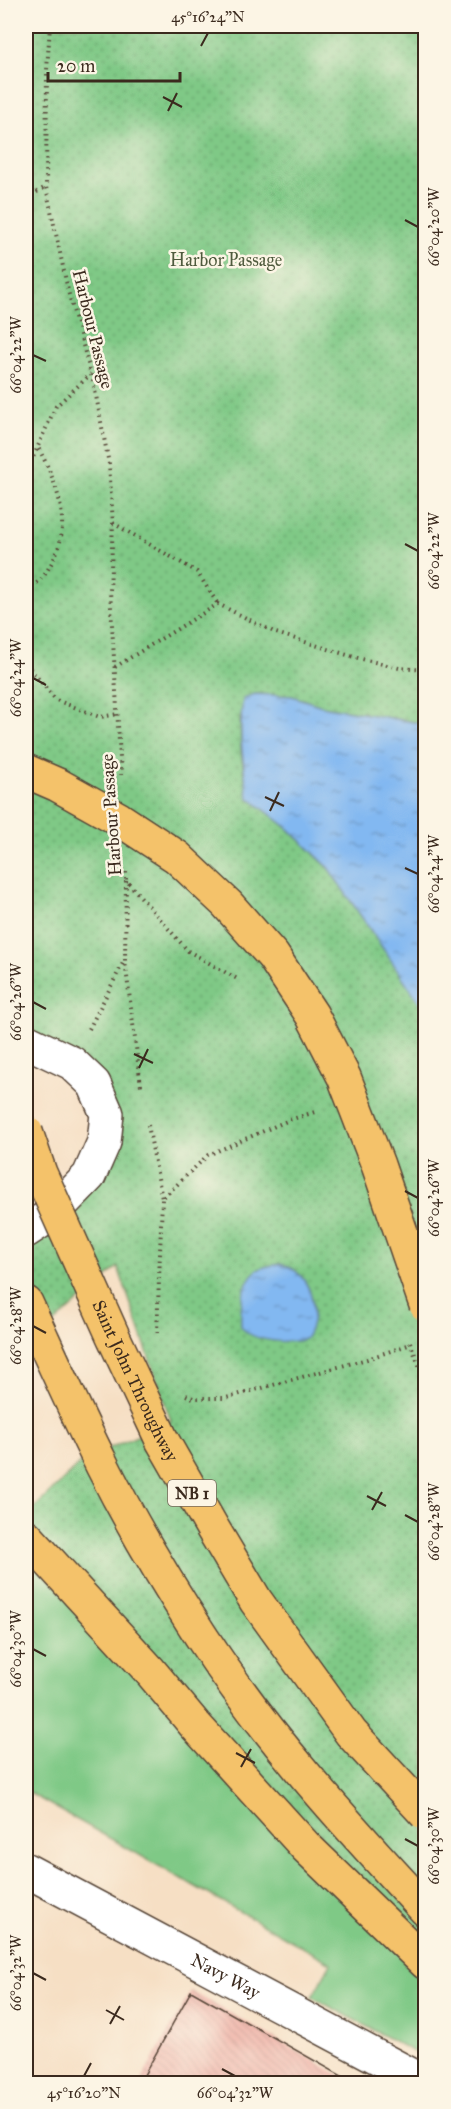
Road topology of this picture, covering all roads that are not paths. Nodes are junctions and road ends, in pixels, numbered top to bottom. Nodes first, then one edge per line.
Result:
1 (26, 771) edge
2 (26, 1041) edge
3 (26, 1132) edge
4 (26, 1231) edge
5 (26, 1303) edge
6 (426, 1305) edge
7 (26, 1536) edge
8 (426, 1814) edge
9 (26, 1870) edge
10 (426, 1910) edge
11 (426, 1964) edge
12 (426, 2083) edge

1 - 6 highway, bridge
2 - 4 street
3 - 8 highway, Saint John Throughway / NB 1, bridge
5 - 10 highway
7 - 11 highway
9 - 12 street, Navy Way

